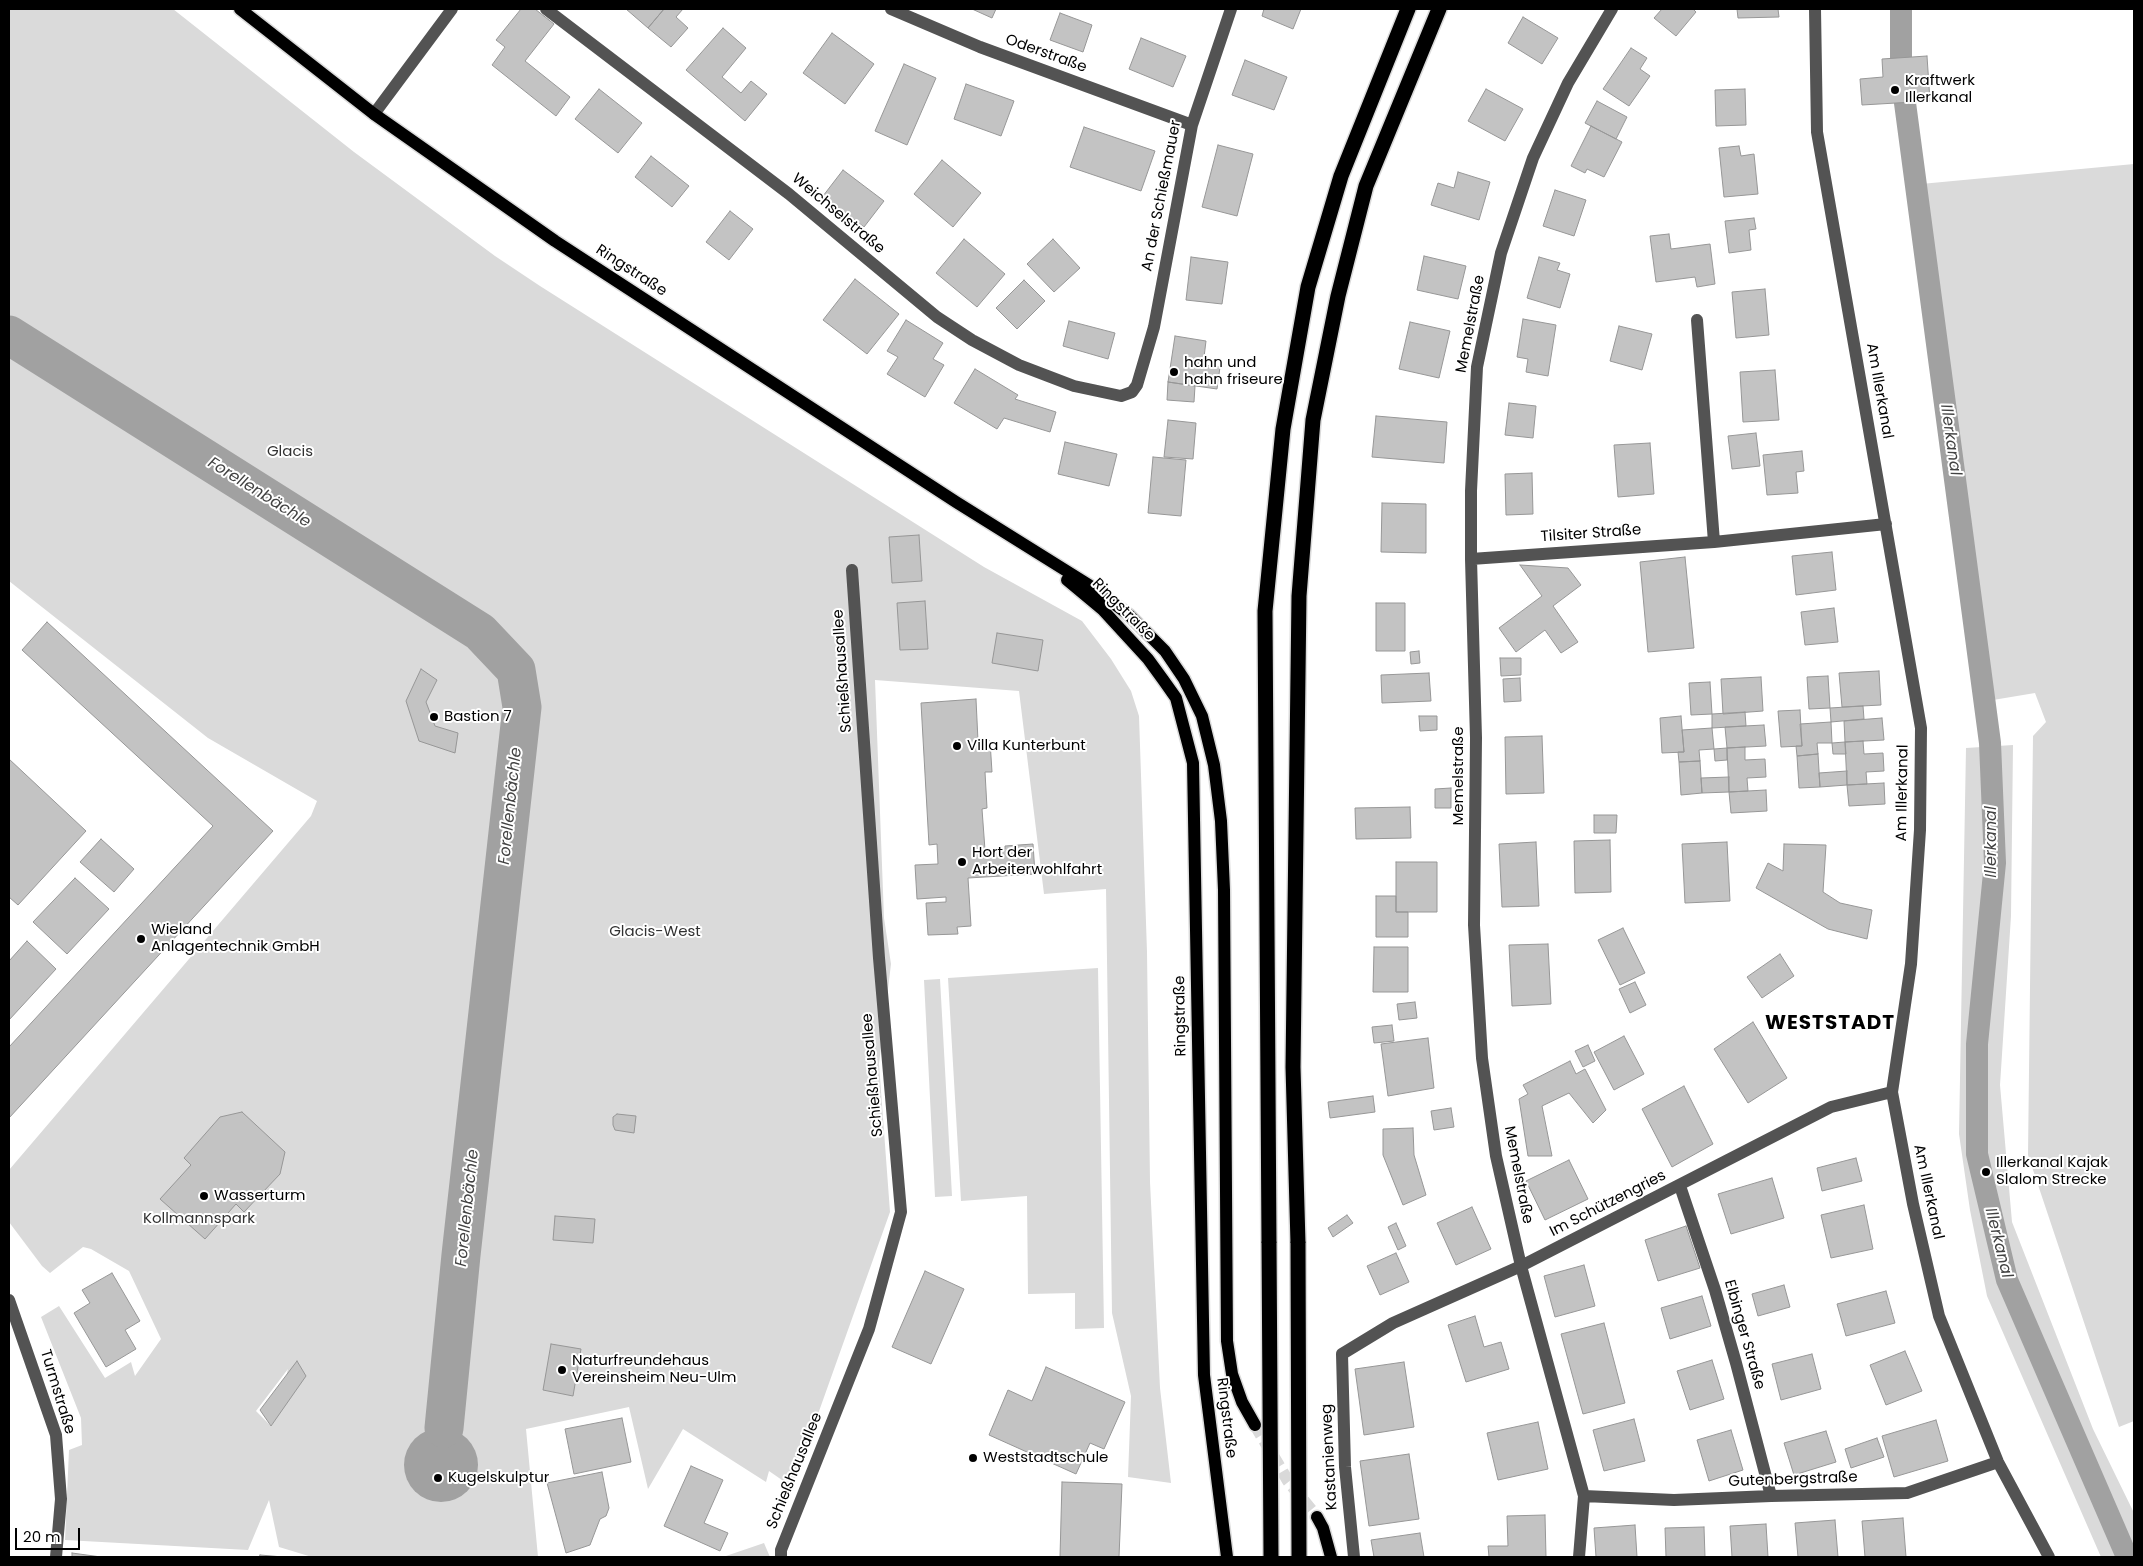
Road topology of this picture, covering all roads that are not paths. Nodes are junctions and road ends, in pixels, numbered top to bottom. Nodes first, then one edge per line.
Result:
1 (240, 9) edge
2 (452, 9) edge
3 (546, 9) edge
4 (891, 9) edge
5 (1231, 9) edge
6 (1408, 9) edge
7 (1439, 9) edge
8 (1612, 9) edge
9 (1815, 9) edge
10 (374, 114) junction
11 (1192, 125) junction
12 (1697, 320) dead end
13 (1132, 392) joint
14 (1886, 524) junction
15 (1018, 542) junction
16 (1714, 542) junction
17 (1471, 559) junction
18 (852, 570) dead end
19 (1892, 1092) junction
20 (1680, 1186) junction
21 (1521, 1266) junction
22 (9, 1300) edge
23 (1342, 1354) joint
24 (1255, 1425) tunnel mouth
25 (1998, 1462) junction
26 (1584, 1496) junction
27 (1771, 1496) junction
28 (1316, 1518) tunnel mouth
29 (56, 1557) edge
30 (781, 1557) edge
31 (1227, 1557) edge
32 (1271, 1557) edge
33 (1299, 1557) edge
34 (1331, 1557) edge
35 (1354, 1557) edge
36 (1579, 1557) edge
37 (2049, 1557) edge

1 - 10 main road, Ringstraße
2 - 10 street
3 - 13 street, Weichselstraße
4 - 11 street, Oderstraße
5 - 11 street, An der Schießmauer
6 - 32 highway, bridge
7 - 33 highway, bridge
8 - 17 street, Memelstraße
9 - 14 street, Am Illerkanal
10 - 15 main road, Ringstraße
11 - 13 street, An der Schießmauer
12 - 16 street
14 - 16 street, Tilsiter Straße
14 - 19 street, Am Illerkanal
15 - 24 main road, Ringstraße
15 - 31 main road, Ringstraße
16 - 17 street, Tilsiter Straße
17 - 21 street, Memelstraße
18 - 30 street, Schießhausallee
19 - 20 street, Im Schützengries
19 - 25 street, Am Illerkanal
20 - 21 street, Im Schützengries
20 - 27 street, Elbinger Straße
21 - 23 street, Im Schützengries
21 - 26 street, Memelstraße
22 - 29 street, Turmstraße
23 - 35 street, Kastanienweg
25 - 27 street, Gutenbergstraße
25 - 37 street, Am Illerkanal
26 - 27 street, Gutenbergstraße
26 - 36 street, Memelstraße
28 - 34 main road

